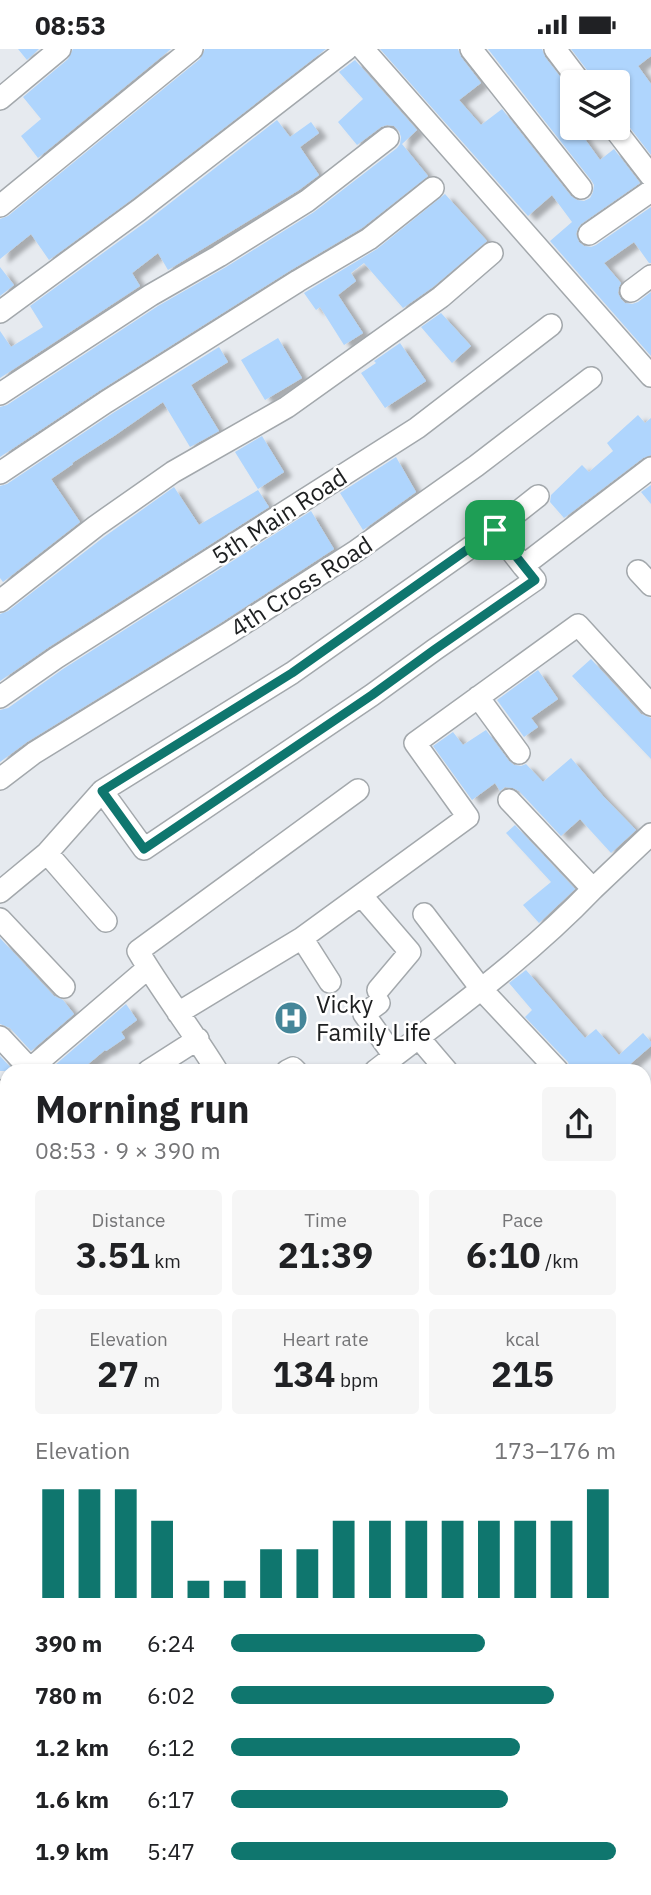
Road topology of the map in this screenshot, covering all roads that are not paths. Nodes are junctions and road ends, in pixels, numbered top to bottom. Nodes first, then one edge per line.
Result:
1 (60, 49) edge
2 (192, 49) edge
3 (347, 49) edge
4 (363, 49) edge
5 (471, 49) edge
6 (555, 49) edge
7 (571, 70) edge
8 (0, 99) edge
9 (388, 138) dead end
10 (623, 140) edge
11 (651, 176) edge
12 (433, 188) dead end
13 (581, 188) dead end
14 (651, 191) edge
15 (0, 206) edge
16 (589, 234) dead end
17 (492, 253) dead end
18 (651, 276) edge
19 (631, 291) dead end
20 (0, 311) edge
21 (551, 325) dead end
22 (651, 376) edge
23 (591, 378) dead end
24 (0, 394) edge
25 (651, 468) edge
26 (0, 473) edge
27 (538, 496) dead end
28 (495, 530) junction
29 (523, 566) junction
30 (0, 601) edge
31 (0, 697) edge
32 (478, 697) junction
33 (651, 705) edge
34 (519, 753) dead end
35 (0, 779) edge
36 (358, 790) dead end
37 (102, 791) junction
38 (509, 800) dead end
39 (651, 834) edge
40 (47, 853) junction
41 (593, 889) junction
42 (0, 892) edge
43 (361, 895) junction
44 (424, 915) dead end
45 (0, 919) edge
46 (106, 921) dead end
47 (302, 938) junction
48 (148, 968) junction
49 (330, 982) dead end
50 (64, 987) dead end
51 (482, 990) junction
52 (178, 1013) junction
53 (0, 1037) edge
54 (418, 1037) junction
55 (198, 1039) junction
56 (394, 1056) junction
57 (24, 1064) edge
58 (36, 1064) edge
59 (159, 1064) edge
60 (213, 1064) edge
61 (384, 1064) edge
62 (441, 1064) edge
63 (551, 1064) edge

1 - 8 street
2 - 15 street
3 - 20 street
4 - 22 street
5 - 13 street
6 - 7 street
9 - 24 street
10 - 11 street
12 - 26 street
14 - 16 street
17 - 30 street
18 - 19 street
21 - 31 street, 5th Main Road
23 - 35 street, 4th Cross Road
25 - 29 street
27 - 28 street
28 - 29 street
28 - 37 street
29 - 37 street
32 - 33 street
32 - 34 street
32 - 43 street
36 - 48 street
37 - 40 street
38 - 41 street
39 - 41 street
40 - 42 street
40 - 46 street
41 - 51 street
43 - 47 street
43 - 56 street
44 - 51 street
45 - 50 street
47 - 49 street
47 - 52 street
48 - 52 street
48 - 58 street
51 - 54 street
51 - 63 street
52 - 55 street
53 - 57 street
54 - 56 street
54 - 62 street
55 - 59 street
55 - 60 street
56 - 61 street

